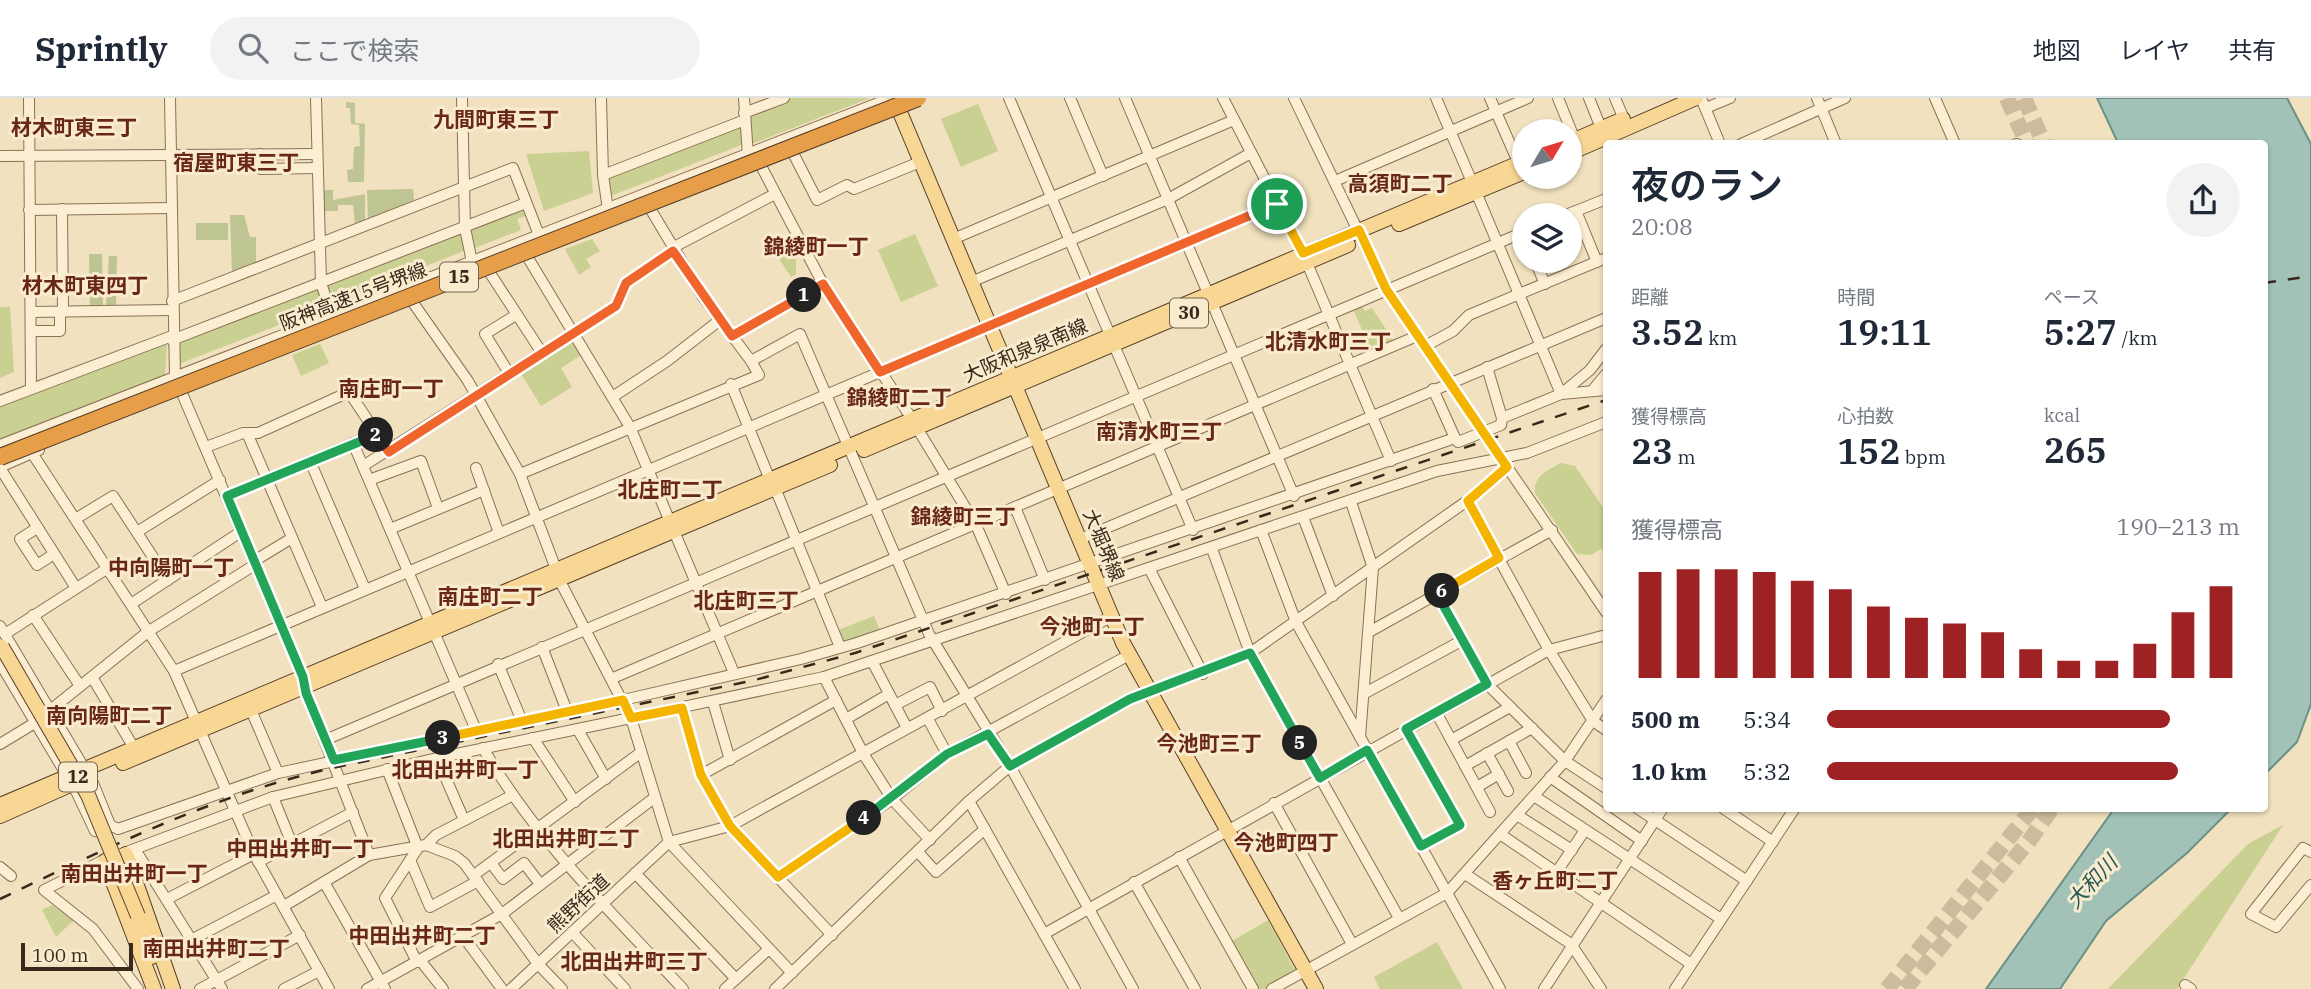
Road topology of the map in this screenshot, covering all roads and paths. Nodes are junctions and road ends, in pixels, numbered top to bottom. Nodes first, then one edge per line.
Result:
1 (29, 98) edge
2 (170, 98) edge
3 (316, 98) edge
4 (461, 98) edge
5 (601, 98) edge
6 (744, 98) edge
7 (784, 98) edge
8 (920, 98) edge
9 (1009, 98) edge
10 (1069, 98) edge
11 (1125, 98) edge
12 (1223, 98) edge
13 (1294, 98) edge
14 (1436, 98) edge
15 (1490, 98) edge
16 (1528, 98) edge
17 (1558, 98) edge
18 (1589, 98) edge
19 (1615, 98) edge
20 (1674, 98) edge
21 (1730, 98) edge
22 (1845, 98) edge
23 (1935, 98) edge
24 (895, 100) edge
25 (1701, 101) edge
26 (1819, 103) edge
27 (1496, 112) junction
28 (744, 117) junction
29 (1564, 119) edge
30 (1624, 119) junction
31 (1234, 120) junction
32 (1449, 131) junction
33 (1610, 135) edge
34 (1718, 140) edge
35 (1749, 140) edge
36 (1834, 140) edge
37 (1953, 140) edge
38 (1582, 142) edge
39 (1512, 146) edge
40 (791, 149) junction
41 (1251, 153) junction
42 (171, 154) junction
43 (260, 154) junction
44 (317, 154) junction
45 (0, 156) edge
46 (29, 156) junction
47 (748, 156) junction
48 (1149, 157) junction
49 (759, 162) junction
50 (920, 162) junction
51 (317, 168) junction
52 (1512, 171) edge
53 (603, 174) junction
54 (1103, 176) junction
55 (1335, 181) junction
56 (463, 186) junction
57 (1474, 187) junction
58 (775, 194) junction
59 (1050, 199) junction
60 (1168, 199) junction
61 (1603, 200) edge
62 (526, 203) junction
63 (1277, 204) junction
64 (648, 205) junction
65 (172, 208) junction
66 (62, 209) junction
67 (1582, 209) edge
68 (29, 210) junction
69 (608, 215) junction
70 (465, 228) junction
71 (1582, 230) edge
72 (1361, 234) junction
73 (539, 235) junction
74 (1512, 238) edge
75 (953, 239) junction
76 (1069, 241) junction
77 (1185, 243) junction
78 (1498, 243) junction
79 (318, 244) junction
80 (672, 250) junction
81 (525, 253) junction
82 (1305, 258) junction
83 (1602, 260) edge
84 (472, 262) junction
85 (486, 268) junction
86 (1582, 268) edge
87 (1540, 273) edge
88 (1571, 273) edge
89 (971, 282) junction
90 (321, 283) junction
91 (823, 284) junction
92 (1545, 284) junction
93 (1088, 286) junction
94 (1386, 289) junction
95 (1519, 295) junction
96 (409, 297) junction
97 (1210, 299) junction
98 (172, 306) junction
99 (61, 311) junction
100 (31, 312) junction
101 (1327, 314) junction
102 (516, 315) junction
103 (332, 316) junction
104 (1603, 319) edge
105 (720, 320) junction
106 (989, 325) junction
107 (31, 331) junction
108 (575, 335) junction
109 (732, 336) junction
110 (1417, 336) junction
111 (172, 338) junction
112 (1112, 340) junction
113 (1541, 345) junction
114 (1425, 346) junction
115 (542, 353) junction
116 (1603, 353) edge
117 (1234, 355) junction
118 (751, 361) junction
119 (1350, 365) junction
120 (1487, 367) junction
121 (880, 372) junction
122 (510, 375) junction
123 (1603, 378) edge
124 (1013, 382) junction
125 (177, 383) junction
126 (1450, 383) junction
127 (730, 384) junction
128 (31, 389) junction
129 (1433, 389) junction
130 (1603, 390) edge
131 (1592, 391) junction
132 (1562, 394) junction
133 (827, 395) junction
134 (614, 396) junction
135 (1135, 396) junction
136 (476, 397) junction
137 (0, 401) edge
138 (1255, 406) junction
139 (1372, 416) junction
140 (1502, 418) junction
141 (1603, 423) edge
142 (914, 424) junction
143 (630, 427) junction
144 (748, 428) junction
145 (1483, 431) junction
146 (247, 433) junction
147 (375, 434) junction
148 (1037, 438) junction
149 (1455, 438) junction
150 (353, 443) junction
151 (0, 446) edge
152 (1157, 446) junction
153 (206, 447) junction
154 (851, 450) junction
155 (389, 452) junction
156 (32, 453) junction
157 (0, 457) edge
158 (1277, 457) junction
159 (310, 461) junction
160 (1391, 461) junction
161 (1504, 463) junction
162 (363, 466) junction
163 (0, 468) edge
164 (476, 468) dead end
165 (648, 470) junction
166 (520, 474) junction
167 (946, 476) junction
168 (267, 479) junction
169 (220, 480) junction
170 (369, 480) junction
171 (772, 484) junction
172 (1058, 488) junction
173 (485, 490) junction
174 (227, 496) junction
175 (1293, 496) junction
176 (1179, 498) junction
177 (1468, 501) junction
178 (1351, 502) junction
179 (875, 507) junction
180 (1015, 507) junction
181 (438, 508) junction
182 (537, 517) junction
183 (1303, 517) junction
184 (77, 518) junction
185 (976, 525) junction
186 (671, 526) junction
187 (37, 528) junction
188 (390, 529) junction
189 (1193, 530) junction
190 (1261, 530) junction
191 (1552, 530) junction
192 (242, 531) junction
193 (137, 532) junction
194 (499, 533) junction
195 (292, 538) junction
196 (1080, 539) junction
197 (796, 540) junction
198 (1212, 549) junction
199 (54, 554) junction
200 (896, 556) junction
201 (1499, 558) junction
202 (255, 563) junction
203 (1091, 565) junction
204 (108, 568) junction
205 (1149, 568) junction
206 (1373, 568) junction
207 (408, 571) junction
208 (558, 575) junction
209 (168, 580) junction
210 (1045, 580) junction
211 (695, 582) junction
212 (1099, 583) junction
213 (76, 588) junction
214 (365, 589) junction
215 (817, 592) junction
216 (1006, 594) junction
217 (1437, 594) junction
218 (1334, 596) junction
219 (131, 604) junction
220 (322, 607) junction
221 (1603, 607) edge
222 (33, 615) junction
223 (1112, 616) junction
224 (924, 621) junction
225 (1296, 622) junction
226 (282, 626) junction
227 (432, 627) junction
228 (586, 629) junction
229 (149, 631) junction
230 (1369, 632) junction
231 (716, 633) junction
232 (1603, 636) edge
233 (2, 638) edge
234 (1463, 640) junction
235 (933, 642) junction
236 (542, 647) junction
237 (840, 647) junction
238 (1549, 649) junction
239 (1250, 653) junction
240 (1129, 655) junction
241 (872, 661) junction
242 (498, 664) junction
243 (0, 665) edge
244 (174, 671) junction
245 (734, 673) junction
246 (1203, 674) junction
247 (92, 677) junction
248 (824, 677) junction
249 (613, 678) junction
250 (304, 682) junction
251 (456, 684) junction
252 (1487, 684) junction
253 (80, 686) junction
254 (1150, 692) junction
255 (1365, 693) junction
256 (889, 694) junction
257 (966, 697) junction
258 (623, 700) junction
259 (836, 700) junction
260 (713, 702) junction
261 (895, 705) junction
262 (1603, 705) edge
263 (1510, 707) junction
264 (682, 708) junction
265 (50, 710) junction
266 (251, 710) junction
267 (567, 711) junction
268 (942, 711) junction
269 (1436, 712) junction
270 (631, 718) junction
271 (846, 719) junction
272 (928, 719) junction
273 (522, 721) junction
274 (1593, 721) junction
275 (36, 722) junction
276 (199, 726) junction
277 (1532, 728) junction
278 (1603, 728) edge
279 (907, 729) junction
280 (1406, 729) junction
281 (476, 730) junction
282 (578, 730) junction
283 (988, 734) junction
284 (1360, 737) junction
285 (533, 738) junction
286 (325, 740) junction
287 (1451, 740) junction
288 (1509, 741) junction
289 (0, 744) edge
290 (134, 748) junction
291 (483, 748) junction
292 (1367, 750) junction
293 (640, 753) junction
294 (1487, 753) junction
295 (947, 754) junction
296 (864, 755) junction
297 (437, 758) junction
298 (334, 760) junction
299 (730, 760) junction
300 (1565, 761) junction
301 (1010, 766) junction
302 (1465, 766) junction
303 (387, 769) junction
304 (87, 773) junction
305 (278, 773) junction
306 (1526, 773) dead end
307 (1499, 774) junction
308 (701, 775) junction
309 (1550, 777) junction
310 (1320, 778) junction
311 (341, 779) junction
312 (606, 779) junction
313 (70, 780) junction
314 (1603, 786) edge
315 (1477, 787) junction
316 (225, 789) junction
317 (1508, 792) dead end
318 (511, 796) junction
319 (1534, 796) junction
320 (273, 797) junction
321 (654, 798) junction
322 (892, 799) junction
323 (575, 802) junction
324 (969, 802) junction
325 (1274, 803) junction
326 (0, 805) edge
327 (233, 809) junction
328 (1490, 811) dead end
329 (353, 812) junction
330 (1643, 812) edge
331 (1660, 812) edge
332 (1729, 812) edge
333 (1792, 812) edge
334 (1517, 815) junction
335 (0, 816) edge
336 (464, 820) junction
337 (1655, 820) junction
338 (110, 825) junction
339 (730, 826) junction
340 (538, 829) junction
341 (985, 829) junction
342 (1227, 830) junction
343 (1585, 830) junction
344 (1500, 834) junction
345 (930, 840) junction
346 (1642, 841) junction
347 (668, 842) junction
348 (1773, 842) junction
349 (292, 844) junction
350 (1421, 846) junction
351 (422, 847) junction
352 (1572, 850) junction
353 (918, 852) junction
354 (2311, 852) edge
355 (131, 853) junction
356 (369, 855) junction
357 (1179, 856) junction
358 (256, 858) junction
359 (410, 860) junction
360 (1629, 860) junction
361 (105, 861) junction
362 (491, 863) junction
363 (566, 864) junction
364 (0, 867) edge
365 (635, 873) junction
366 (1556, 873) junction
367 (1465, 874) junction
368 (11, 876) dead end
369 (778, 877) junction
370 (476, 878) junction
371 (1747, 881) junction
372 (324, 883) junction
373 (1134, 883) junction
374 (541, 884) junction
375 (2311, 885) edge
376 (1447, 893) junction
377 (277, 895) junction
378 (167, 899) junction
379 (1601, 902) junction
380 (603, 903) junction
381 (284, 906) junction
382 (1089, 908) junction
383 (502, 914) junction
384 (1399, 918) junction
385 (1721, 919) junction
386 (572, 932) junction
387 (1044, 933) junction
388 (300, 935) junction
389 (832, 935) junction
390 (463, 936) junction
391 (193, 939) junction
392 (1353, 944) junction
393 (1571, 944) junction
394 (769, 948) junction
395 (419, 961) junction
396 (538, 964) junction
397 (1691, 964) junction
398 (1306, 970) junction
399 (319, 971) junction
400 (792, 973) junction
401 (736, 979) junction
402 (220, 984) edge
403 (382, 985) edge
404 (138, 989) edge
405 (154, 989) edge
406 (163, 989) edge
407 (173, 989) edge
408 (200, 989) edge
409 (284, 989) edge
410 (329, 989) edge
411 (367, 989) edge
412 (443, 989) edge
413 (502, 989) edge
414 (511, 989) edge
415 (562, 989) edge
416 (625, 989) edge
417 (683, 989) edge
418 (725, 989) edge
419 (775, 989) edge
420 (1075, 989) edge
421 (1133, 989) edge
422 (1195, 989) edge
423 (1253, 989) edge
424 (1272, 989) edge
425 (1316, 989) edge
426 (1500, 989) edge
427 (1544, 989) edge
428 (1601, 989) edge
429 (1675, 989) edge

1 - 46 street
2 - 42 street
3 - 44 street
4 - 56 street
5 - 53 street
6 - 28 street
7 - 28 street
8 - 24 street
8 - 157 highway, 阪神高速15号堺線 / 15, bridge
9 - 59 street
10 - 54 street
11 - 48 street
12 - 31 street
13 - 55 street
14 - 32 street
15 - 27 street
16 - 27 street
17 - 29 street
18 - 33 street
19 - 30 street
20 - 30 main road
21 - 25 street
22 - 26 street
23 - 37 street
24 - 40 street
24 - 47 street
24 - 50 main road, 大堀堺線
24 - 151 highway, 阪神高速15号堺線 / 15
25 - 33 main road
25 - 34 street
26 - 35 street
26 - 36 street
27 - 32 street
27 - 39 street
28 - 47 street
28 - 53 street
30 - 33 main road
31 - 41 street
31 - 48 street
32 - 55 street
32 - 57 street
33 - 38 main road
40 - 49 street
40 - 50 street
41 - 60 street
41 - 63 street
42 - 43 street
42 - 46 street
42 - 65 street
43 - 44 street
43 - 51 street
44 - 51 street
45 - 46 street
46 - 68 street
47 - 69 street
48 - 54 street
48 - 60 street
49 - 58 street
49 - 64 street
50 - 75 main road, 大堀堺線
51 - 79 street
52 - 57 main road, 大阪和泉泉南線 / 30
53 - 69 street
54 - 59 street
55 - 72 street
56 - 62 street
56 - 70 street
56 - 79 street
57 - 72 main road, 大阪和泉泉南線 / 30
57 - 78 street
58 - 80 street
58 - 91 street
59 - 75 street
59 - 76 street
60 - 76 street
60 - 77 street
61 - 67 street
62 - 70 street
62 - 73 street
63 - 77 street
63 - 82 street
64 - 69 street
64 - 80 street
65 - 66 street
65 - 98 street
66 - 68 street
66 - 99 street
68 - 100 street
69 - 73 street
69 - 81 street
70 - 84 street
70 - 90 street
71 - 83 street
72 - 82 main road, 大阪和泉泉南線 / 30
72 - 94 street
73 - 84 street
74 - 78 street
75 - 89 main road, 大堀堺線
76 - 89 street
76 - 93 street
77 - 93 street
77 - 97 street
78 - 94 street
78 - 95 street
79 - 90 street
79 - 98 street
80 - 105 street
80 - 108 street
81 - 85 street
81 - 108 street
82 - 97 main road, 大阪和泉泉南線 / 30
82 - 101 street
83 - 86 street
84 - 103 street
85 - 96 street
85 - 102 street
87 - 92 street
88 - 92 street
89 - 106 main road, 大堀堺線
90 - 103 street
90 - 111 street
91 - 109 street
91 - 121 street
92 - 95 street
93 - 106 street
93 - 112 street
94 - 101 street
94 - 110 street
95 - 113 street
95 - 114 street
96 - 125 street
96 - 136 street
97 - 112 main road, 大阪和泉泉南線 / 30
97 - 117 street
98 - 99 street
98 - 111 street
99 - 100 street
99 - 107 street
100 - 107 street
101 - 117 street
101 - 119 street
102 - 115 street
102 - 122 street
103 - 125 street
104 - 113 street
105 - 109 street
105 - 134 street
106 - 121 street
106 - 124 main road, 大堀堺線
107 - 128 street
108 - 115 street
108 - 134 street
109 - 118 street
110 - 114 street
110 - 119 street
111 - 125 street
111 - 128 street
112 - 124 main road, 大阪和泉泉南線 / 30
112 - 135 street
113 - 120 street
113 - 132 street
114 - 126 street
115 - 122 street
116 - 132 street
117 - 135 street
117 - 138 street
118 - 127 street
118 - 133 street
119 - 138 street
119 - 139 street
120 - 126 street
120 - 140 street
121 - 133 street
121 - 142 street
122 - 136 street
123 - 131 street
124 - 142 main road, 大阪和泉泉南線 / 30
124 - 148 main road, 大堀堺線
125 - 151 street
125 - 153 street
125 - 156 street
126 - 129 street
126 - 145 street
127 - 143 street
127 - 144 street
128 - 137 street
129 - 139 street
129 - 149 street
130 - 131 street
131 - 132 street
132 - 140 street
133 - 144 street
133 - 154 street
134 - 143 street
135 - 148 street
135 - 152 street
136 - 155 street
136 - 166 street
138 - 152 street
138 - 158 street
139 - 158 street
139 - 160 street
140 - 145 street
141 - 161 street
142 - 154 main road, 大阪和泉泉南線 / 30
142 - 167 street
143 - 165 street
143 - 166 street
144 - 165 street
144 - 171 street
145 - 149 street
145 - 161 street
146 - 147 street
146 - 153 street
146 - 168 street
147 - 150 street
147 - 155 street
148 - 167 street
148 - 172 main road, 大堀堺線
149 - 160 street
150 - 159 street
150 - 162 street
152 - 172 street
152 - 176 street
153 - 169 street
154 - 171 main road, 大阪和泉泉南線 / 30
154 - 179 street
155 - 162 street
156 - 163 street
156 - 184 street
158 - 175 street
158 - 176 street
159 - 168 street
159 - 214 street
160 - 175 street
161 - 177 street
161 - 178 street
161 - 191 street
162 - 170 street
163 - 187 street
164 - 173 street
165 - 182 street
165 - 186 street
166 - 182 street
167 - 179 street
167 - 185 street
168 - 174 street
168 - 195 street
169 - 174 street
169 - 193 street
170 - 181 street
170 - 188 street
171 - 186 main road, 大阪和泉泉南線 / 30
171 - 197 street
172 - 180 street
172 - 196 main road, 大堀堺線
173 - 181 street
173 - 194 street
174 - 192 street
175 - 189 street
176 - 189 street
176 - 196 street
177 - 201 street
177 - 206 street
178 - 183 street
178 - 206 street
179 - 197 street
179 - 200 street
180 - 185 street
180 - 210 street
181 - 188 street
182 - 194 street
182 - 208 street
183 - 190 street
183 - 218 street
184 - 193 street
184 - 204 street
185 - 200 street
185 - 216 street
186 - 208 main road, 大阪和泉泉南線 / 30
186 - 211 street
187 - 199 street
187 - 199 street
188 - 207 street
189 - 203 street
190 - 198 street
190 - 225 street
191 - 201 street
191 - 221 street
192 - 202 street
192 - 209 street
193 - 209 street
194 - 207 street
195 - 202 street
195 - 220 street
196 - 203 main road, 大堀堺線
197 - 211 street
197 - 215 street
198 - 205 street
198 - 239 street
199 - 213 street
200 - 215 street
200 - 224 street
201 - 217 street
201 - 238 street
202 - 226 street
202 - 229 street
203 - 210 street
203 - 212 main road, 大堀堺線
204 - 213 street
204 - 219 street
205 - 212 street
205 - 246 street
206 - 218 street
206 - 230 street
207 - 214 street
207 - 227 street
208 - 227 main road, 大阪和泉泉南線 / 30
208 - 228 street
209 - 219 street
210 - 216 street
211 - 228 street
211 - 231 street
212 - 223 main road, 大堀堺線
212 - 235 street
213 - 222 street
214 - 220 street
215 - 231 street
215 - 237 street
216 - 224 street
217 - 230 street
217 - 234 street
218 - 225 street
219 - 229 street
220 - 226 street
222 - 233 street
222 - 253 street
223 - 240 main road, 大堀堺線
223 - 257 street
224 - 235 street
224 - 237 street
225 - 239 street
225 - 284 street
226 - 244 street
226 - 250 street
227 - 250 main road, 大阪和泉泉南線 / 30
227 - 251 street
228 - 236 street
228 - 249 street
229 - 244 street
229 - 247 street
230 - 255 street
231 - 245 street
231 - 249 street
232 - 238 street
233 - 265 street
233 - 406 main road, 12, bridge
234 - 252 street
234 - 255 street
235 - 241 street
235 - 257 street
236 - 242 street
236 - 267 street
237 - 245 street
238 - 252 street
238 - 274 street
239 - 246 street
239 - 310 street
240 - 254 main road, 大堀堺線
240 - 283 street
241 - 248 street
241 - 256 street
242 - 251 street
242 - 273 street
243 - 275 street
244 - 276 street
245 - 258 street
246 - 254 street
247 - 253 street
247 - 290 street
248 - 259 street
248 - 260 street
249 - 258 street
250 - 266 main road, 大阪和泉泉南線 / 30
250 - 276 main road, 大阪和泉泉南線 / 30
250 - 286 street
251 - 281 street
251 - 286 street
252 - 263 street
252 - 269 street
253 - 265 street
254 - 301 street
254 - 342 main road, 大堀堺線
255 - 284 street
256 - 261 street
256 - 271 street
257 - 268 street
257 - 283 street
258 - 267 street
258 - 270 street
259 - 271 street
259 - 299 street
260 - 264 street
260 - 299 street
261 - 268 street
261 - 279 street
262 - 274 street
263 - 277 street
263 - 287 street
264 - 270 street
264 - 308 street
265 - 275 street
265 - 304 street
266 - 276 main road, 大阪和泉泉南線 / 30
266 - 305 street
267 - 273 street
268 - 272 street
269 - 280 street
269 - 287 street
270 - 282 street
270 - 293 street
271 - 296 street
272 - 279 street
272 - 295 street
273 - 281 street
274 - 278 street
274 - 300 street
275 - 289 street
275 - 313 street
276 - 290 main road, 大阪和泉泉南線 / 30
276 - 304 main road, 大阪和泉泉南線 / 30
276 - 316 street
277 - 288 street
277 - 300 street
279 - 296 street
280 - 292 street
280 - 350 street
281 - 298 street
282 - 285 street
282 - 312 street
283 - 295 street
283 - 301 street
284 - 292 street
285 - 291 street
285 - 323 street
286 - 298 street
287 - 302 street
288 - 294 street
288 - 306 street
290 - 304 main road, 大阪和泉泉南線 / 30
291 - 297 street
291 - 318 street
292 - 310 street
292 - 350 street
293 - 312 street
293 - 321 street
294 - 302 street
294 - 307 street
295 - 322 street
296 - 322 street
296 - 339 street
297 - 303 street
297 - 336 street
298 - 305 street
298 - 311 street
299 - 308 street
300 - 309 street
300 - 314 street
301 - 324 street
301 - 382 street
302 - 315 street
303 - 311 street
303 - 351 street
304 - 313 main road, 大阪和泉泉南線 / 30
304 - 338 street
305 - 316 street
307 - 315 street
307 - 317 street
308 - 339 street
309 - 319 street
309 - 346 street
310 - 325 street
310 - 384 street
311 - 320 street
311 - 329 street
312 - 323 street
313 - 326 main road, 大阪和泉泉南線 / 30
313 - 335 main road, 大阪和泉泉南線 / 30
313 - 338 street
315 - 328 street
316 - 327 street
316 - 338 street
318 - 336 street
318 - 340 street
319 - 334 street
319 - 343 street
320 - 327 street
320 - 349 street
321 - 347 street
321 - 363 street
322 - 345 street
322 - 369 street
323 - 340 street
324 - 341 street
324 - 345 street
325 - 342 street
325 - 392 street
327 - 355 street
327 - 358 street
329 - 349 street
329 - 356 street
330 - 337 street
331 - 337 street
332 - 348 street
333 - 348 street
334 - 344 street
334 - 352 street
336 - 351 street
337 - 346 street
337 - 371 street
339 - 347 street
339 - 369 street
340 - 362 street
340 - 363 street
341 - 353 street
341 - 387 street
342 - 357 street
342 - 398 main road, 大堀堺線
343 - 352 street
343 - 360 street
344 - 366 street
344 - 367 street
345 - 353 street
346 - 360 street
347 - 365 street, 熊野街道
347 - 394 street
348 - 371 street
349 - 358 street
350 - 376 street
351 - 356 street
351 - 359 street
351 - 370 street
352 - 366 street
353 - 389 street
354 - 375 street
355 - 361 street
355 - 378 street
355 - 407 main road
356 - 372 street
357 - 373 street
357 - 423 street
358 - 377 street
358 - 378 street
359 - 370 street
359 - 395 street
360 - 379 street
360 - 385 street
361 - 404 street
361 - 405 main road
362 - 370 street
362 - 374 street
363 - 374 street
363 - 380 street
364 - 368 street
365 - 380 street, 熊野街道
365 - 401 street
366 - 379 street
367 - 376 street
367 - 393 street
369 - 389 street
370 - 383 street
371 - 385 street
372 - 381 street
372 - 403 street
373 - 382 street
373 - 422 street
374 - 383 street
376 - 384 street
376 - 426 street
377 - 381 street
377 - 391 street
378 - 391 street
379 - 393 street
379 - 397 street
380 - 386 street, 熊野街道
380 - 417 street
381 - 388 street
382 - 387 street
382 - 421 street
383 - 390 street
383 - 396 street
384 - 392 street
385 - 397 street
386 - 396 street, 熊野街道
386 - 416 street
387 - 420 street
388 - 399 street
388 - 402 street
389 - 400 street
390 - 395 street
390 - 413 street
391 - 402 street
392 - 398 street
393 - 427 street
393 - 428 street
394 - 400 street
394 - 401 street
395 - 403 street
395 - 412 street
396 - 414 street, 熊野街道
396 - 415 street
397 - 429 street
398 - 424 street
398 - 425 main road, 大堀堺線
399 - 409 street
399 - 410 street
400 - 419 street
401 - 418 street
402 - 408 street
403 - 411 street

